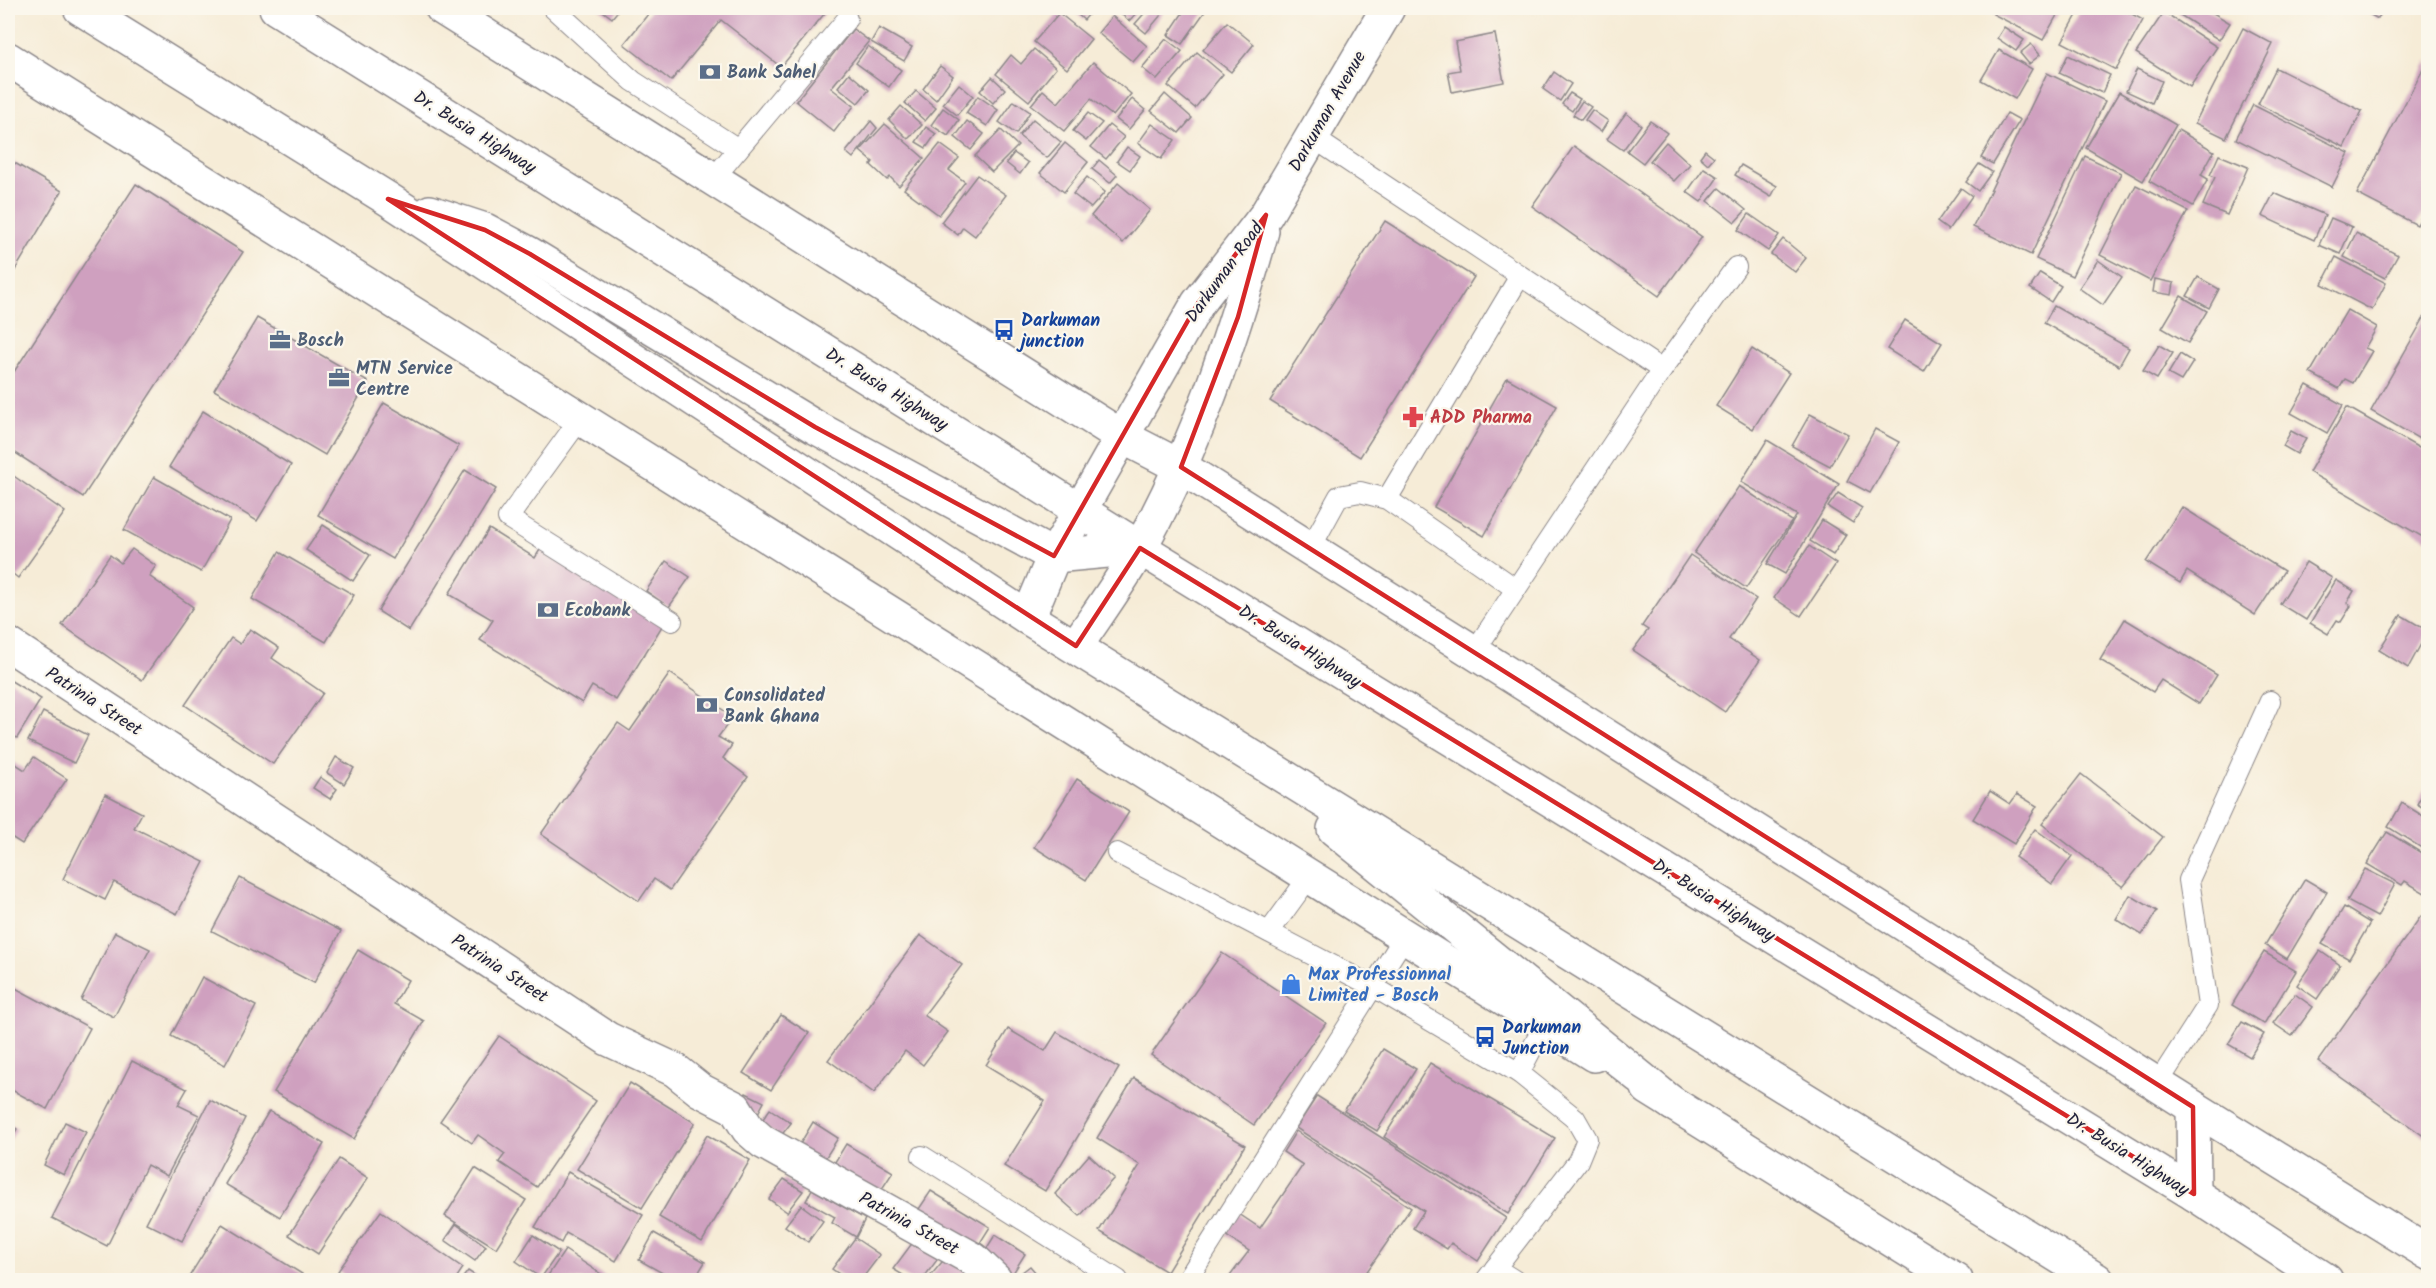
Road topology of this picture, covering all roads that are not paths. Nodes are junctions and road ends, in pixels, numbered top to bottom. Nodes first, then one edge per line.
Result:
1 (80, 8) edge
2 (276, 8) edge
3 (442, 8) edge
4 (553, 8) edge
5 (1388, 8) edge
6 (847, 19) dead end
7 (8, 59) edge
8 (1312, 137) junction
9 (738, 148) junction
10 (713, 178) junction
11 (388, 199) junction
12 (1266, 215) junction
13 (1736, 267) dead end
14 (1521, 276) junction
15 (1662, 370) junction
16 (580, 419) junction
17 (1121, 436) junction
18 (1181, 467) junction
19 (1387, 499) junction
20 (1081, 511) junction
21 (1140, 548) junction
22 (1310, 549) junction
23 (1054, 556) junction
24 (1516, 589) junction
25 (1028, 618) junction
26 (672, 621) dead end
27 (8, 644) edge
28 (1076, 646) junction
29 (1474, 652) junction
30 (2270, 701) dead end
31 (1227, 743) junction
32 (1117, 853) dead end
33 (1309, 877) junction
34 (1269, 932) junction
35 (1405, 936) junction
36 (1372, 986) junction
37 (1545, 1024) junction
38 (1519, 1073) junction
39 (2157, 1083) junction
40 (1673, 1104) junction
41 (2193, 1107) junction
42 (922, 1156) dead end
43 (2194, 1194) junction
44 (2428, 1253) edge
45 (1491, 1274) edge
46 (995, 1281) edge
47 (1118, 1281) edge
48 (1187, 1281) edge
49 (1514, 1281) edge
50 (1956, 1281) edge
51 (2097, 1281) edge
52 (2326, 1281) edge

1 - 11 main road
2 - 20 main road, Dr. Busia Highway
3 - 10 main road
4 - 9 lane
5 - 8 main road, Darkuman Avenue
6 - 9 lane
7 - 16 main road
8 - 12 main road, Darkuman Avenue
8 - 14 lane
9 - 10 lane
10 - 17 main road
11 - 23 main road
11 - 25 main road
12 - 17 main road, Darkuman Road
12 - 18 main road, Darkuman Road
13 - 15 lane
14 - 15 lane
14 - 19 lane
15 - 24 lane
16 - 26 lane
16 - 33 main road
17 - 18 main road
17 - 20 main road, Darkuman Road
18 - 21 main road, Darkuman Road
18 - 22 main road
19 - 22 lane
19 - 24 lane
20 - 21 main road, Dr. Busia Highway
20 - 23 main road, Darkuman Road
21 - 23 main road
21 - 28 main road, Darkuman Road
21 - 43 main road, Dr. Busia Highway
22 - 29 main road
23 - 25 main road, Darkuman Road
24 - 29 lane
25 - 28 main road
27 - 46 main road, Patrinia Street
28 - 31 main road
29 - 39 main road
30 - 39 lane
31 - 40 main road
31 - 51 main road
32 - 34 lane
33 - 34 lane
33 - 35 main road
34 - 36 lane
35 - 36 lane
35 - 37 main road
36 - 38 lane
36 - 48 lane
37 - 38 lane
37 - 40 main road
38 - 45 lane
39 - 41 main road
40 - 50 main road
41 - 43 main road
41 - 44 main road
42 - 47 lane
43 - 52 main road, Dr. Busia Highway
45 - 49 lane

